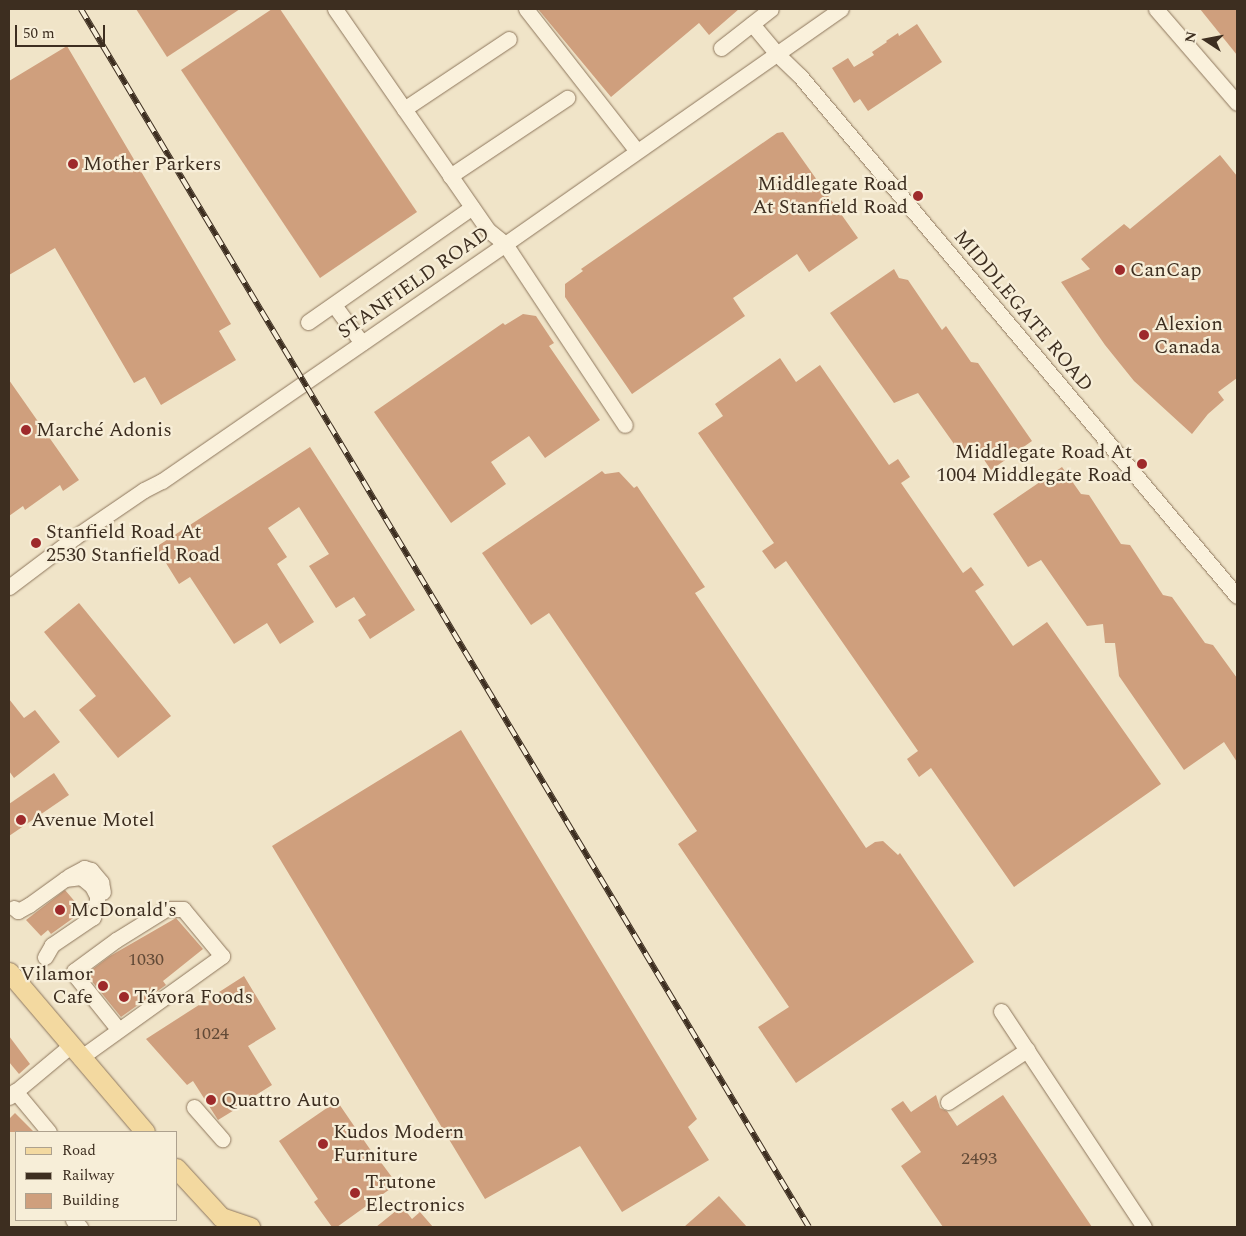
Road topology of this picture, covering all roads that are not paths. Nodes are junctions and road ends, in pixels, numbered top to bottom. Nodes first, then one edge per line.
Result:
1 (335, 9) edge
2 (526, 9) edge
3 (771, 9) edge
4 (841, 9) edge
5 (1156, 9) edge
6 (752, 24) junction
7 (509, 39) dead end
8 (721, 48) dead end
9 (776, 53) junction
10 (567, 98) dead end
11 (1237, 103) edge
12 (404, 109) junction
13 (637, 152) junction
14 (450, 176) junction
15 (472, 207) junction
16 (506, 244) junction
17 (334, 305) junction
18 (308, 322) dead end
19 (362, 343) junction
20 (625, 425) dead end
21 (9, 587) edge
22 (1237, 596) edge
23 (14, 908) dead end
24 (45, 957) dead end
25 (9, 972) edge
26 (1001, 1011) dead end
27 (118, 1029) junction
28 (1027, 1050) junction
29 (75, 1052) junction
30 (12, 1094) edge
31 (948, 1102) dead end
32 (194, 1107) dead end
33 (48, 1131) edge
34 (144, 1131) edge
35 (222, 1138) dead end
36 (178, 1170) edge
37 (222, 1222) edge
38 (250, 1227) edge
39 (1144, 1227) edge

1 - 12 street
2 - 13 street
3 - 6 street
4 - 9 street, STANFIELD ROAD
5 - 11 street
6 - 8 street
6 - 9 street, MIDDLEGATE ROAD
7 - 12 street
9 - 13 street, STANFIELD ROAD
9 - 22 street, MIDDLEGATE ROAD
10 - 14 street
12 - 14 street
13 - 16 street, STANFIELD ROAD
14 - 15 street
15 - 16 street
15 - 17 street
16 - 19 street, STANFIELD ROAD
16 - 20 street
17 - 18 street
17 - 19 street
19 - 21 street, STANFIELD ROAD
23 - 24 street
25 - 29 main road
26 - 28 street
27 - 27 street
27 - 29 street
28 - 31 street
28 - 39 street
29 - 30 street
29 - 34 main road
30 - 33 street
32 - 35 street
36 - 37 main road
37 - 38 main road

